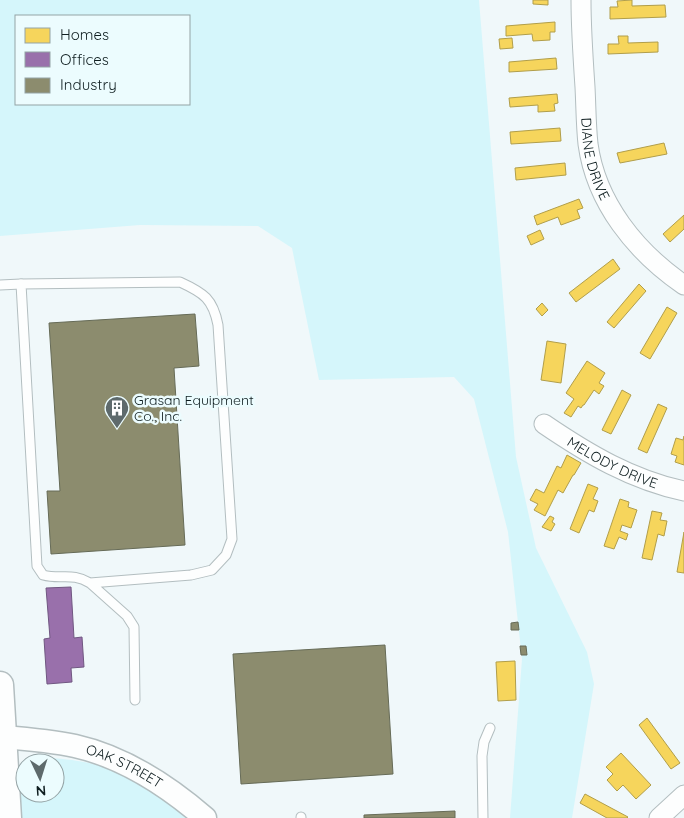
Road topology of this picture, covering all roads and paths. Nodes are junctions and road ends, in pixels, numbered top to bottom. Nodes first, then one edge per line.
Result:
1 (581, 0) edge
2 (21, 284) junction
3 (0, 285) edge
4 (684, 285) edge
5 (544, 424) dead end
6 (684, 491) edge
7 (90, 583) junction
8 (0, 685) edge
9 (135, 700) dead end
10 (490, 728) dead end
11 (3, 737) junction
12 (684, 795) edge
13 (8, 818) edge
14 (205, 818) edge
15 (483, 818) edge
16 (659, 818) edge

1 - 4 street, DIANE DRIVE
2 - 3 lane
2 - 7 lane
2 - 7 lane
5 - 6 street, MELODY DRIVE
7 - 9 lane
8 - 11 main road
10 - 15 lane
11 - 13 main road
11 - 14 street, OAK STREET
12 - 16 street

